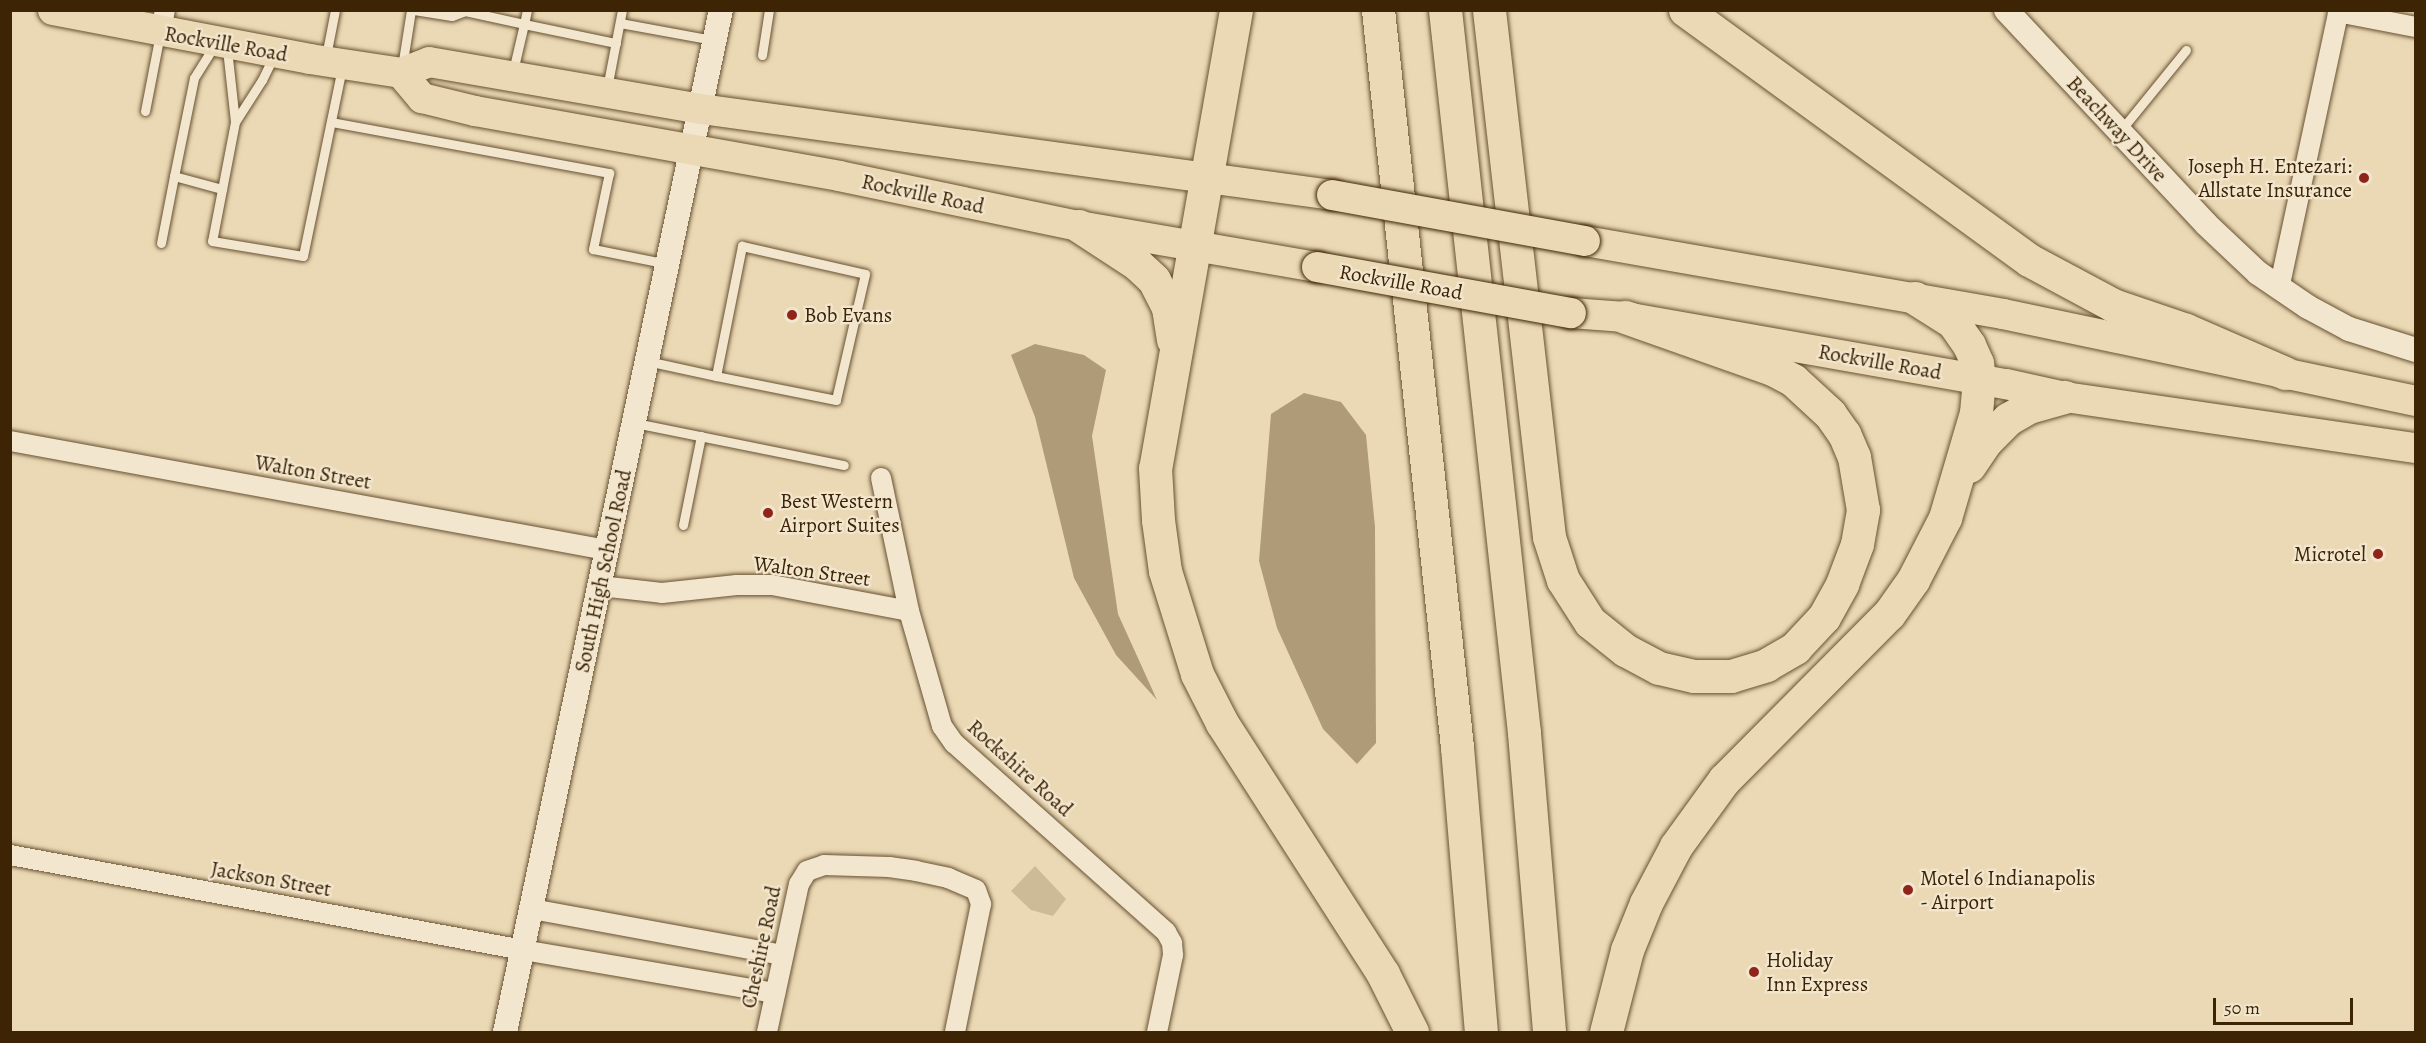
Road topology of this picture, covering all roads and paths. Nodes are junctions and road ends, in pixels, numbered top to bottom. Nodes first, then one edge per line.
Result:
1 (53, 10) edge
2 (335, 10) edge
3 (412, 10) edge
4 (527, 10) edge
5 (611, 10) edge
6 (721, 10) edge
7 (769, 10) edge
8 (1236, 10) edge
9 (1378, 10) edge
10 (1445, 10) edge
11 (1490, 10) edge
12 (1685, 10) edge
13 (2006, 10) edge
14 (2338, 11) edge
15 (622, 12) edge
16 (163, 21) edge
17 (620, 23) junction
18 (524, 24) junction
19 (2415, 27) edge
20 (715, 40) junction
21 (222, 43) junction
22 (616, 43) junction
23 (2186, 50) dead end
24 (275, 52) junction
25 (762, 55) dead end
26 (334, 63) junction
27 (401, 73) junction
28 (512, 76) junction
29 (606, 93) junction
30 (701, 109) junction
31 (145, 111) dead end
32 (235, 122) junction
33 (331, 122) junction
34 (2119, 132) junction
35 (692, 150) junction
36 (174, 176) junction
37 (1208, 178) junction
38 (222, 189) junction
39 (1079, 226) junction
40 (160, 243) dead end
41 (1195, 246) junction
42 (668, 264) junction
43 (2279, 289) junction
44 (1915, 298) junction
45 (1625, 317) junction
46 (2415, 350) edge
47 (1176, 360) junction
48 (648, 361) junction
49 (2284, 373) junction
50 (716, 376) junction
51 (1980, 379) junction
52 (2065, 397) junction
53 (2415, 401) edge
54 (634, 423) junction
55 (700, 436) junction
56 (10, 441) edge
57 (2415, 448) edge
58 (844, 465) dead end
59 (881, 478) dead end
60 (1957, 485) junction
61 (682, 525) dead end
62 (607, 550) junction
63 (600, 586) junction
64 (909, 611) junction
65 (10, 855) edge
66 (532, 909) junction
67 (523, 950) junction
68 (783, 955) junction
69 (775, 993) junction
70 (505, 1032) edge
71 (767, 1032) edge
72 (955, 1032) edge
73 (1157, 1032) edge
74 (1412, 1032) edge
75 (1481, 1032) edge
76 (1549, 1032) edge
77 (1606, 1032) edge

1 - 16 main road, Rockville Road
2 - 26 lane
3 - 18 lane
3 - 27 lane
4 - 18 lane
5 - 15 lane
6 - 20 street, South High School Road
7 - 25 lane
8 - 37 highway
9 - 75 highway
10 - 76 highway
11 - 45 highway
12 - 49 highway
13 - 34 street, Beachway Drive
14 - 19 street
14 - 43 street
15 - 17 lane
16 - 21 main road, Rockville Road
16 - 31 lane
17 - 20 lane
17 - 22 lane
18 - 22 lane
18 - 28 lane
20 - 30 street, South High School Road
21 - 24 main road, Rockville Road
21 - 32 lane
21 - 36 lane
22 - 29 lane
23 - 34 lane
24 - 26 main road, Rockville Road
24 - 32 lane
26 - 27 main road, Rockville Road
26 - 33 lane
27 - 28 main road
27 - 35 main road, Rockville Road
28 - 29 main road
29 - 30 main road
30 - 35 street, South High School Road
30 - 37 main road
32 - 38 lane
33 - 38 lane
33 - 42 lane
34 - 43 street, Beachway Drive
35 - 39 main road, Rockville Road
35 - 42 street, South High School Road
36 - 38 lane
36 - 40 lane
37 - 41 highway
37 - 44 main road, bridge
39 - 41 main road, Rockville Road
39 - 47 highway
41 - 45 main road, Rockville Road, bridge
41 - 47 highway
42 - 48 street, South High School Road
43 - 46 street, Beachway Drive
44 - 49 main road
44 - 51 highway
45 - 51 main road, Rockville Road
47 - 74 highway
48 - 50 lane
48 - 54 street, South High School Road
49 - 53 main road
50 - 50 lane
51 - 52 main road, Rockville Road
51 - 60 highway
52 - 57 main road, Rockville Road
52 - 60 highway
54 - 55 lane
54 - 62 street, South High School Road
55 - 58 lane
55 - 61 lane
56 - 62 street, Walton Street
59 - 64 street, Rockshire Road
60 - 77 highway
62 - 63 street, South High School Road
63 - 64 street, Walton Street
63 - 66 street, South High School Road
64 - 73 street, Rockshire Road
65 - 67 street, Jackson Street
66 - 67 street, South High School Road
66 - 68 street
67 - 69 street, Jackson Street
67 - 70 street, South High School Road
68 - 69 street, Cheshire Road
68 - 72 street, Cheshire Road
69 - 71 street, Cheshire Road

